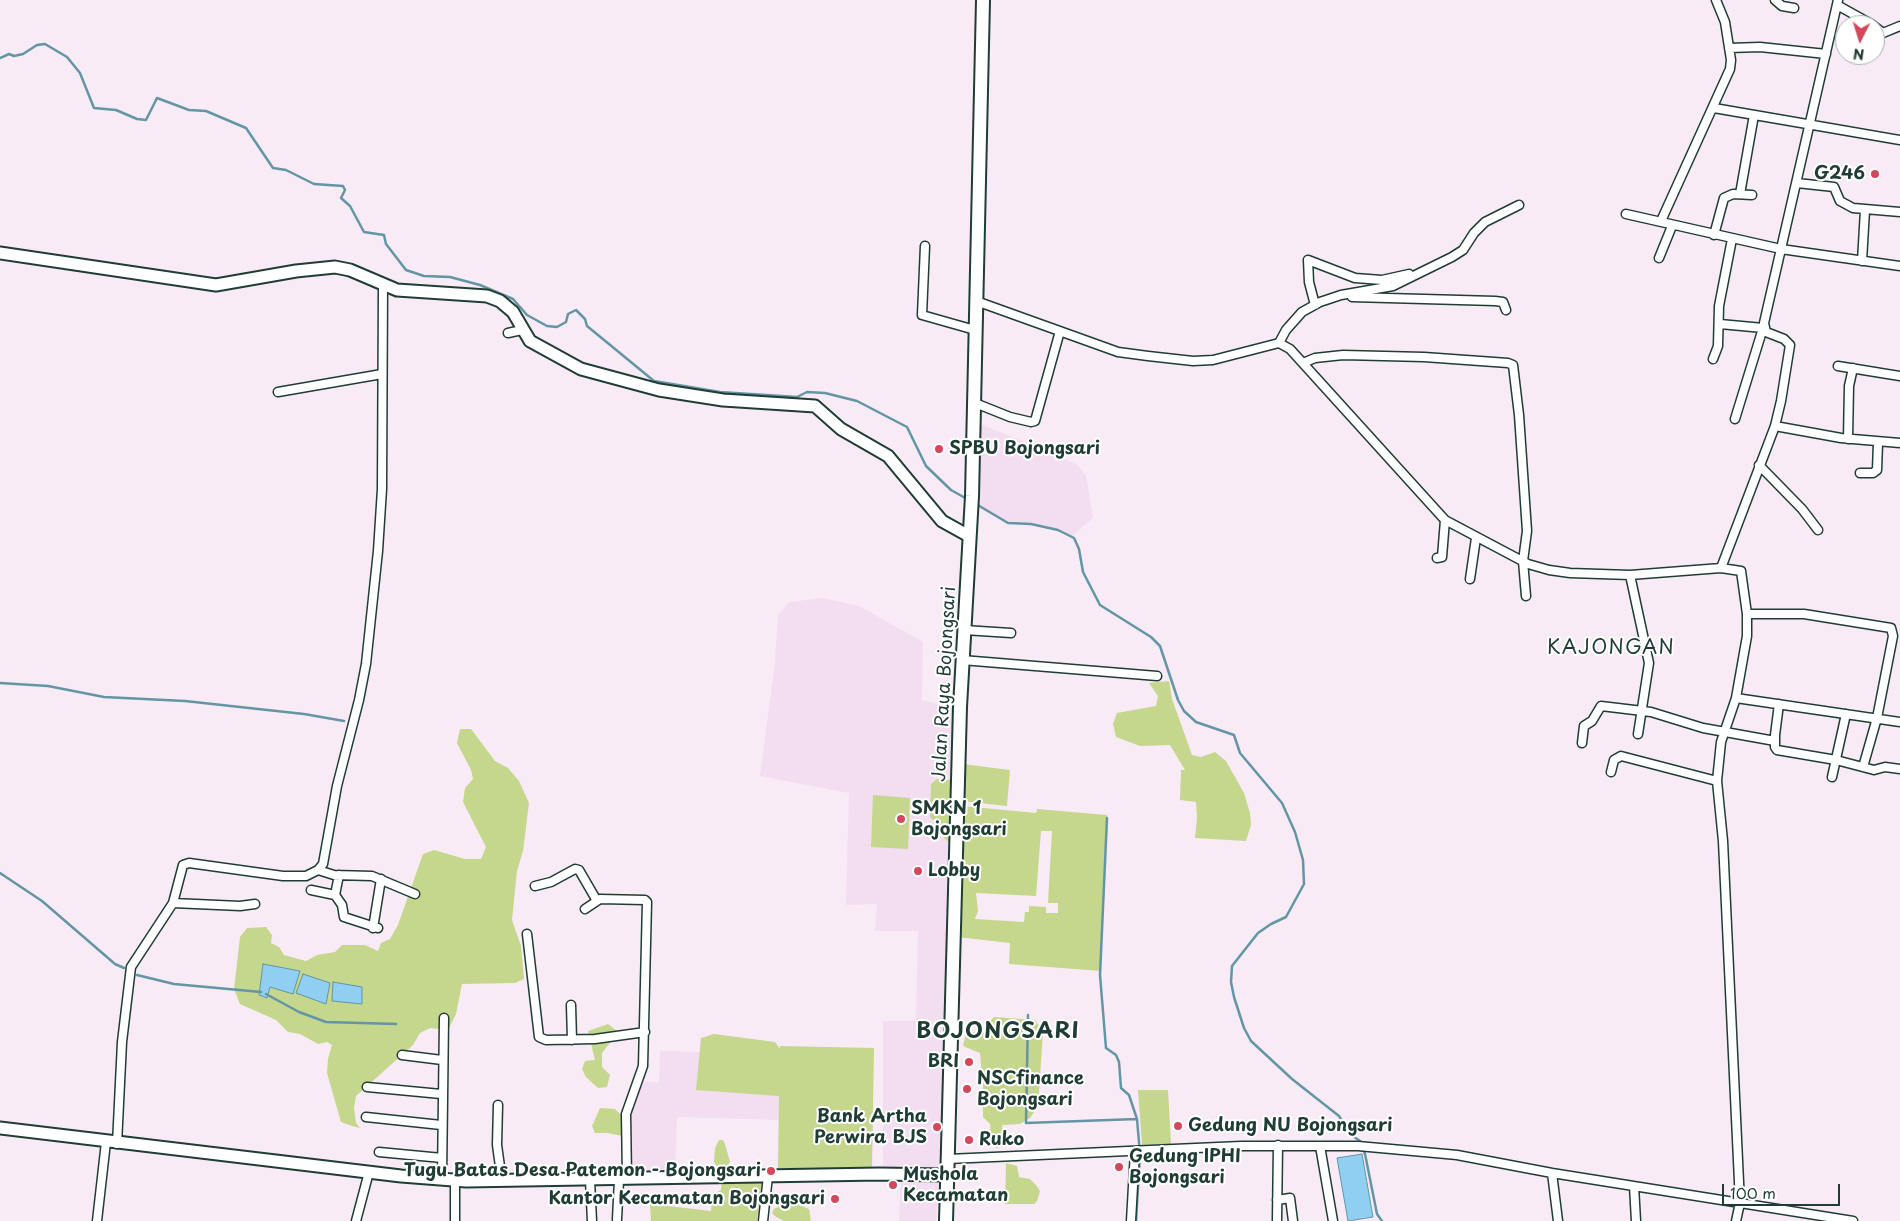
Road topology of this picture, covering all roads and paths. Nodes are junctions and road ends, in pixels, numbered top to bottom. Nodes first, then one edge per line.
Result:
1 (983, 0) edge
2 (1716, 0) edge
3 (1775, 0) edge
4 (1838, 3) edge
5 (1794, 8) dead end
6 (1857, 15) edge
7 (1900, 26) edge
8 (1885, 32) edge
9 (1729, 48) junction
10 (1826, 54) junction
11 (1714, 108) junction
12 (1754, 115) junction
13 (1810, 123) junction
14 (1900, 140) edge
15 (1797, 183) junction
16 (1740, 194) junction
17 (1752, 195) dead end
18 (1520, 205) dead end
19 (1865, 210) junction
20 (1900, 212) edge
21 (1626, 214) dead end
22 (1661, 221) junction
23 (1672, 226) junction
24 (1714, 235) junction
25 (1732, 239) junction
26 (925, 246) dead end
27 (1781, 249) junction
28 (0, 253) edge
29 (1659, 258) dead end
30 (1862, 261) junction
31 (1900, 266) edge
32 (1418, 272) junction
33 (383, 284) junction
34 (1341, 295) junction
35 (976, 301) junction
36 (1315, 305) junction
37 (1506, 310) dead end
38 (1720, 324) junction
39 (1763, 328) junction
40 (976, 330) junction
41 (520, 331) junction
42 (1060, 331) junction
43 (508, 332) dead end
44 (1279, 343) junction
45 (1713, 359) dead end
46 (1303, 363) junction
47 (1838, 366) dead end
48 (1853, 368) junction
49 (382, 374) junction
50 (1900, 376) edge
51 (278, 392) dead end
52 (975, 403) junction
53 (1735, 419) dead end
54 (1774, 426) junction
55 (1848, 439) junction
56 (1878, 443) junction
57 (1900, 443) edge
58 (1759, 466) junction
59 (1860, 473) dead end
60 (1445, 520) junction
61 (1818, 530) dead end
62 (969, 536) junction
63 (1476, 538) junction
64 (1437, 558) dead end
65 (1523, 561) junction
66 (1721, 568) junction
67 (1630, 575) junction
68 (1470, 579) dead end
69 (1526, 596) dead end
70 (1747, 614) junction
71 (964, 630) junction
72 (1011, 633) dead end
73 (962, 660) junction
74 (1157, 676) dead end
75 (1736, 698) junction
76 (1779, 704) junction
77 (1642, 711) junction
78 (1846, 714) junction
79 (1877, 718) junction
80 (1900, 722) edge
81 (1725, 732) junction
82 (1638, 734) dead end
83 (1775, 741) junction
84 (1582, 743) dead end
85 (1836, 760) junction
86 (1863, 768) junction
87 (1900, 769) edge
88 (1611, 772) dead end
89 (1832, 777) dead end
90 (1717, 781) junction
91 (318, 870) junction
92 (339, 875) junction
93 (381, 879) junction
94 (535, 886) dead end
95 (311, 890) dead end
96 (415, 894) dead end
97 (335, 896) junction
98 (597, 901) junction
99 (173, 903) junction
100 (255, 904) dead end
101 (585, 909) dead end
102 (527, 934) dead end
103 (571, 1005) dead end
104 (444, 1018) dead end
105 (645, 1032) junction
106 (572, 1040) junction
107 (402, 1055) dead end
108 (442, 1060) junction
109 (368, 1087) dead end
110 (441, 1094) junction
111 (498, 1105) dead end
112 (366, 1118) dead end
113 (441, 1125) junction
114 (0, 1128) edge
115 (112, 1143) junction
116 (1278, 1145) junction
117 (1320, 1146) junction
118 (1139, 1151) junction
119 (379, 1152) dead end
120 (442, 1158) junction
121 (948, 1159) junction
122 (369, 1172) junction
123 (1552, 1173) junction
124 (947, 1175) junction
125 (768, 1176) junction
126 (442, 1179) junction
127 (623, 1179) junction
128 (455, 1180) junction
129 (590, 1180) junction
130 (502, 1181) junction
131 (1634, 1186) junction
132 (1278, 1200) junction
133 (1740, 1203) junction
134 (618, 1220) dead end
135 (97, 1221) edge
136 (356, 1221) edge
137 (455, 1221) edge
138 (592, 1221) edge
139 (763, 1221) edge
140 (946, 1221) edge
141 (1131, 1221) edge
142 (1277, 1221) edge
143 (1293, 1221) edge
144 (1333, 1221) edge
145 (1558, 1221) edge
146 (1636, 1221) edge
147 (1736, 1221) edge
148 (1853, 1221) edge

1 - 35 main road, Jalan Raya Bojongsari
2 - 9 street
3 - 5 street
4 - 6 street
4 - 10 street
7 - 8 street
9 - 10 street
9 - 11 street
10 - 13 street
11 - 12 street
11 - 22 street
12 - 13 street
12 - 16 street
13 - 14 street
13 - 15 street
15 - 19 street
15 - 27 street
16 - 17 street
16 - 24 street
18 - 32 street
19 - 20 street
19 - 30 street
21 - 22 street
22 - 23 street
23 - 24 street
23 - 29 street
24 - 25 street
25 - 27 street
25 - 38 street
26 - 40 street
27 - 30 street
27 - 39 street
28 - 33 street
30 - 31 street
32 - 34 street
32 - 36 street
33 - 41 street
33 - 49 street
34 - 36 street
34 - 37 street
35 - 40 main road, Jalan Raya Bojongsari
35 - 42 street
36 - 44 street
38 - 39 street
38 - 45 street
39 - 53 street
39 - 54 street
40 - 52 main road, Jalan Raya Bojongsari
41 - 43 street
41 - 62 street
42 - 44 street
42 - 52 street
44 - 46 street
46 - 60 street
46 - 65 street
47 - 48 street
48 - 50 street
48 - 55 street
49 - 51 street
49 - 91 street
52 - 62 main road, Jalan Raya Bojongsari
54 - 55 street
54 - 58 street
55 - 56 street
56 - 57 street
56 - 59 street
58 - 61 street
58 - 66 street
60 - 63 street
60 - 64 street
62 - 71 main road, Jalan Raya Bojongsari
63 - 65 street
63 - 68 street
65 - 67 street
65 - 69 street
66 - 67 street
66 - 70 street
67 - 77 street
70 - 75 street
70 - 79 street
71 - 72 street
71 - 73 main road, Jalan Raya Bojongsari
73 - 74 street
73 - 121 main road, Jalan Raya Bojongsari
75 - 76 street
75 - 81 street
76 - 78 street
76 - 83 street
77 - 81 street
77 - 82 street
77 - 84 street
78 - 79 street
78 - 85 street
79 - 80 street
79 - 86 street
81 - 83 street
81 - 90 street
83 - 85 street
85 - 86 street
85 - 89 street
86 - 87 street
88 - 90 street
90 - 133 street
91 - 92 street
91 - 99 street
92 - 93 street
92 - 97 street
93 - 96 street
93 - 97 street
94 - 98 street
95 - 97 street
98 - 101 street
98 - 105 street
99 - 100 street
99 - 115 street
102 - 106 street
103 - 106 street
104 - 108 street
105 - 106 street
105 - 127 street
107 - 108 street
108 - 110 street
109 - 110 street
110 - 113 street
111 - 130 street
112 - 113 street
113 - 120 street
114 - 115 street
115 - 122 street
115 - 135 street
116 - 117 street
116 - 118 street
116 - 132 street
117 - 123 street
117 - 144 street
118 - 121 street
118 - 141 street
119 - 120 street
120 - 126 street
121 - 124 main road, Jalan Raya Bojongsari
122 - 126 street
122 - 136 street
123 - 131 street
123 - 145 street
124 - 125 street
124 - 140 main road, Jalan Raya Bojongsari
125 - 127 street
125 - 139 street
126 - 128 street
127 - 129 street
127 - 134 street
128 - 130 street
128 - 137 street
129 - 130 street
129 - 138 street
131 - 133 street
131 - 146 street
132 - 142 street
132 - 143 street
133 - 147 street
133 - 148 street

